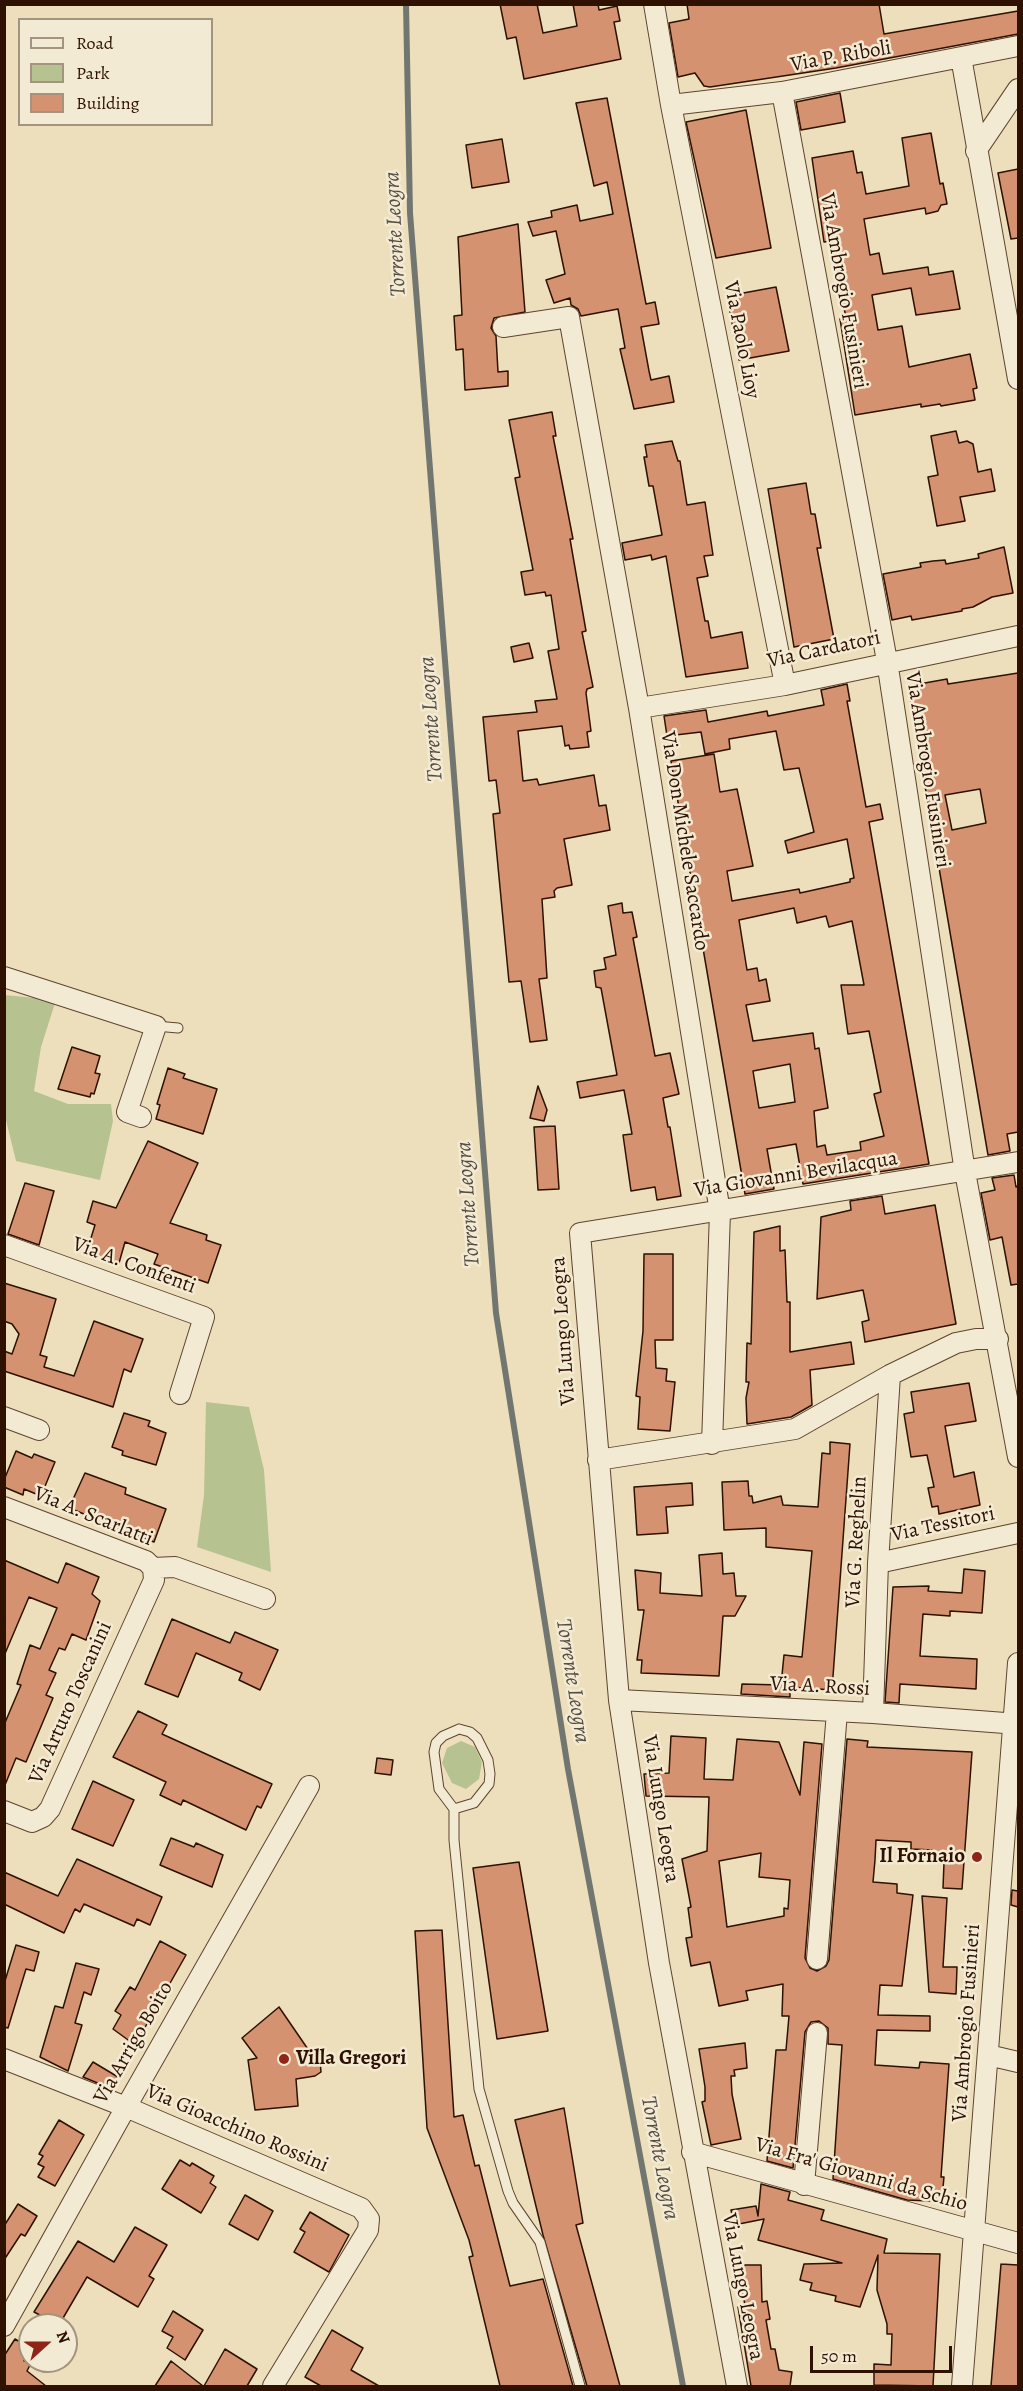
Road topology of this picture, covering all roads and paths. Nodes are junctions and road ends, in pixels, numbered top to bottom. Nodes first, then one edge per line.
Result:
1 (654, 4) edge
2 (1018, 46) edge
3 (961, 57) junction
4 (1018, 89) edge
5 (782, 92) junction
6 (671, 105) junction
7 (976, 152) junction
8 (502, 327) dead end
9 (1016, 337) edge
10 (1018, 379) edge
11 (1018, 636) edge
12 (886, 661) junction
13 (785, 685) junction
14 (639, 708) junction
15 (4, 976) edge
16 (156, 1026) junction
17 (178, 1028) dead end
18 (141, 1117) dead end
19 (1018, 1162) edge
20 (965, 1172) junction
21 (720, 1212) junction
22 (580, 1233) joint
23 (4, 1245) edge
24 (998, 1339) junction
25 (890, 1375) junction
26 (180, 1394) dead end
27 (4, 1417) edge
28 (39, 1430) dead end
29 (712, 1443) junction
30 (1018, 1457) edge
31 (598, 1460) junction
32 (4, 1507) edge
33 (1018, 1533) edge
34 (878, 1563) junction
35 (153, 1568) junction
36 (266, 1599) dead end
37 (1018, 1663) edge
38 (620, 1700) junction
39 (837, 1712) junction
40 (873, 1713) junction
41 (1015, 1724) edge
42 (309, 1786) dead end
43 (454, 1809) junction
44 (4, 1811) edge
45 (1011, 1869) edge
46 (817, 1959) dead end
47 (817, 2033) dead end
48 (988, 2055) junction
49 (4, 2058) edge
50 (1018, 2062) edge
51 (126, 2107) junction
52 (692, 2152) junction
53 (804, 2185) junction
54 (976, 2232) junction
55 (1018, 2243) edge
56 (4, 2326) edge
57 (273, 2386) edge
58 (580, 2386) edge
59 (737, 2386) edge
60 (962, 2386) edge

1 - 6 street, Via Paolo Lioy
2 - 3 street, Via P. Riboli
3 - 5 street, Via P. Riboli
3 - 7 street
4 - 7 street
5 - 6 street, Via P. Riboli
5 - 12 street, Via Ambrogio Fusinieri
6 - 13 street, Via Paolo Lioy
7 - 9 street
8 - 14 street, Via Don Michele Saccardo
9 - 10 street
11 - 12 street, Via Cardatori
12 - 13 street, Via Cardatori
12 - 20 street, Via Ambrogio Fusinieri
13 - 14 street, Via Cardatori
14 - 21 street, Via Don Michele Saccardo
15 - 16 street
16 - 17 lane
16 - 18 street
19 - 20 street, Via Giovanni Bevilacqua
20 - 21 street, Via Giovanni Bevilacqua
20 - 24 street, Via Ambrogio Fusinieri
21 - 22 street, Via Giovanni Bevilacqua
21 - 29 street, Via Don Michele Saccardo
22 - 31 street, Via Lungo Leogra
23 - 26 street, Via A. Confenti
24 - 25 street
24 - 30 street, Via Ambrogio Fusinieri
25 - 29 street
25 - 34 street, Via G. Reghelin
27 - 28 street
29 - 31 street
31 - 38 street, Via Lungo Leogra
32 - 35 street, Via A. Scarlatti
33 - 34 street, Via Tessitori
34 - 40 street, Via G. Reghelin
35 - 36 street, Via A. Scarlatti
35 - 44 street, Via Arturo Toscanini
37 - 41 street, Via Ambrogio Fusinieri
38 - 39 street, Via A. Rossi
38 - 52 street, Via Lungo Leogra
39 - 40 street, Via A. Rossi
39 - 46 street
40 - 41 street, Via A. Rossi
41 - 45 street, Via Ambrogio Fusinieri
42 - 51 street, Via Arrigo Boito
43 - 43 lane
43 - 58 lane
45 - 48 street, Via Ambrogio Fusinieri
47 - 53 street
48 - 50 street
48 - 54 street, Via Ambrogio Fusinieri
49 - 51 street, Via Gioacchino Rossini
51 - 56 street, Via Arrigo Boito
51 - 57 street, Via Gioacchino Rossini
52 - 53 street, Via Fra' Giovanni da Schio
52 - 59 street, Via Lungo Leogra
53 - 54 street, Via Fra' Giovanni da Schio
54 - 55 street, Via Fra' Giovanni da Schio
54 - 60 street, Via Ambrogio Fusinieri

